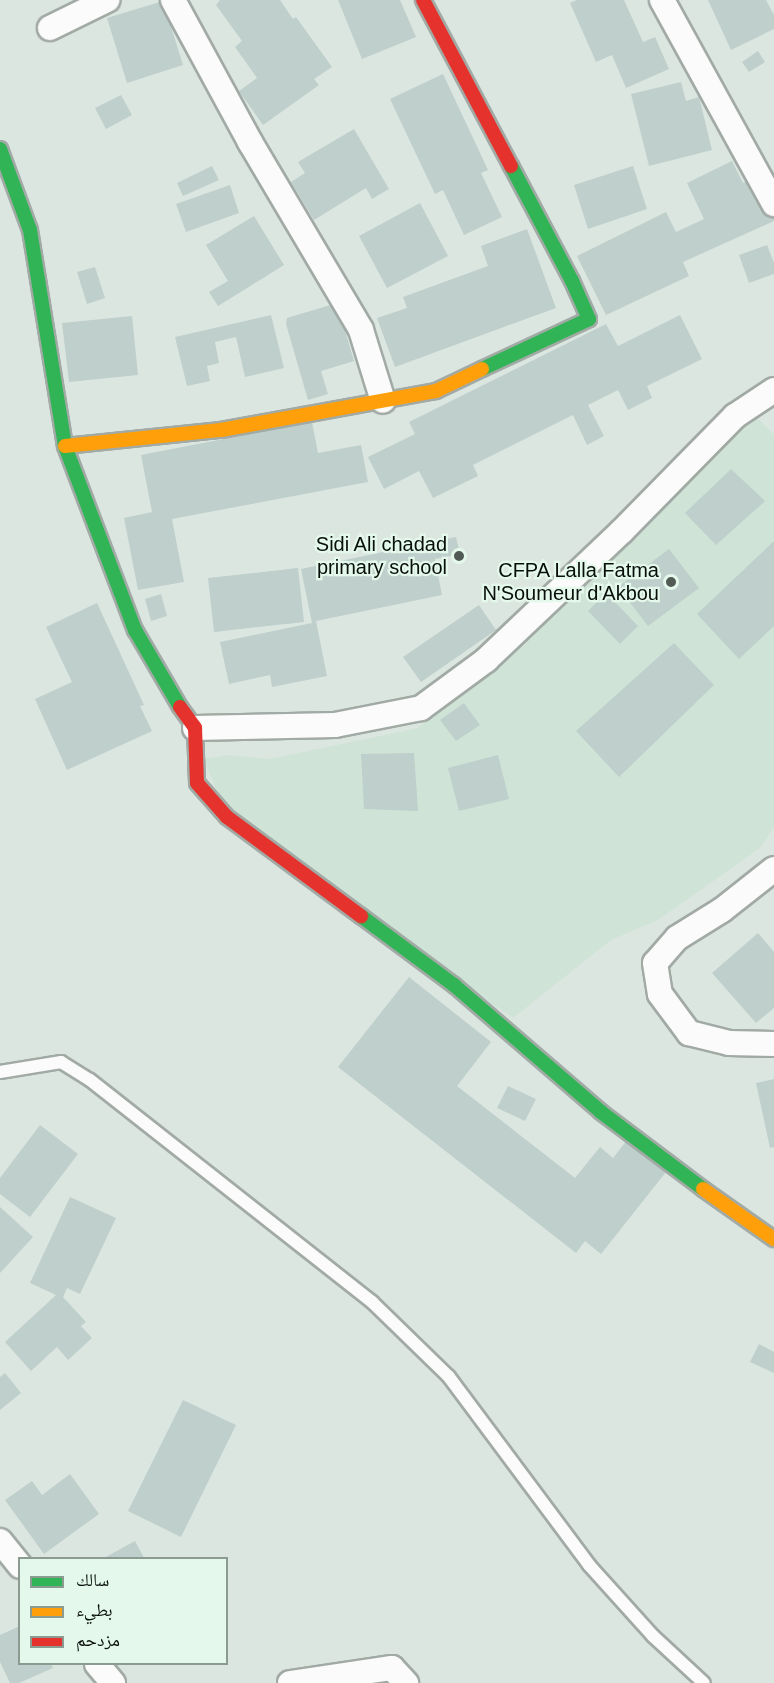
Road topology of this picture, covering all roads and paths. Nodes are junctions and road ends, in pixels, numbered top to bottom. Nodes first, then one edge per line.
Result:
1 (107, 0) edge
2 (173, 0) edge
3 (423, 0) edge
4 (662, 0) edge
5 (50, 28) dead end
6 (0, 149) edge
7 (774, 204) edge
8 (774, 390) edge
9 (383, 401) junction
10 (65, 446) junction
11 (195, 728) junction
12 (774, 869) edge
13 (774, 1044) edge
14 (0, 1072) edge
15 (774, 1239) edge
16 (0, 1541) edge
17 (18, 1564) edge
18 (98, 1665) edge
19 (113, 1683) edge
20 (290, 1683) edge
21 (406, 1683) edge
22 (704, 1683) edge

1 - 5 street
2 - 9 street
3 - 9 street
4 - 7 street
6 - 10 street
8 - 11 street
9 - 10 street
10 - 11 street
11 - 15 street
12 - 13 street
14 - 22 lane
16 - 17 street
18 - 19 street
20 - 21 street

